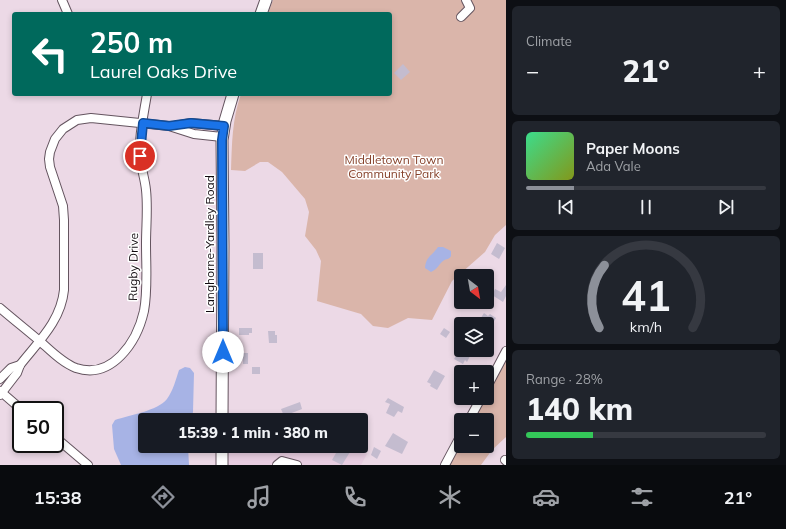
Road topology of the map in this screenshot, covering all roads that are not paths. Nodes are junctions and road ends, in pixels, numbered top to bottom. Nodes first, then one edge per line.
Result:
1 (62, 0) edge
2 (266, 0) edge
3 (466, 0) edge
4 (67, 12) edge
5 (262, 12) edge
6 (460, 17) dead end
7 (147, 96) edge
8 (233, 96) edge
9 (143, 123) junction
10 (169, 126) junction
11 (224, 126) junction
12 (222, 138) junction
13 (0, 308) edge
14 (39, 341) junction
15 (506, 351) edge
16 (20, 365) junction
17 (494, 374) edge
18 (0, 379) edge
19 (1, 393) edge
20 (12, 402) edge
21 (222, 413) edge
22 (64, 445) edge
23 (454, 448) edge
24 (222, 453) edge
25 (88, 465) edge
26 (222, 465) edge
27 (277, 465) edge
28 (297, 465) edge
29 (445, 465) edge

1 - 4 street
2 - 5 main road
3 - 6 street
7 - 9 street, Rugby Drive
8 - 11 main road, Langhorne-Yardley Road
9 - 10 street
9 - 14 street
9 - 14 street, Rugby Drive
10 - 11 street
10 - 12 street
11 - 12 main road, Langhorne-Yardley Road
12 - 21 main road, Langhorne-Yardley Road
13 - 14 street, Rugby Drive
14 - 16 street
15 - 17 street
16 - 18 street
16 - 19 street
19 - 20 street
22 - 25 street
23 - 29 street
24 - 26 main road
27 - 28 street

